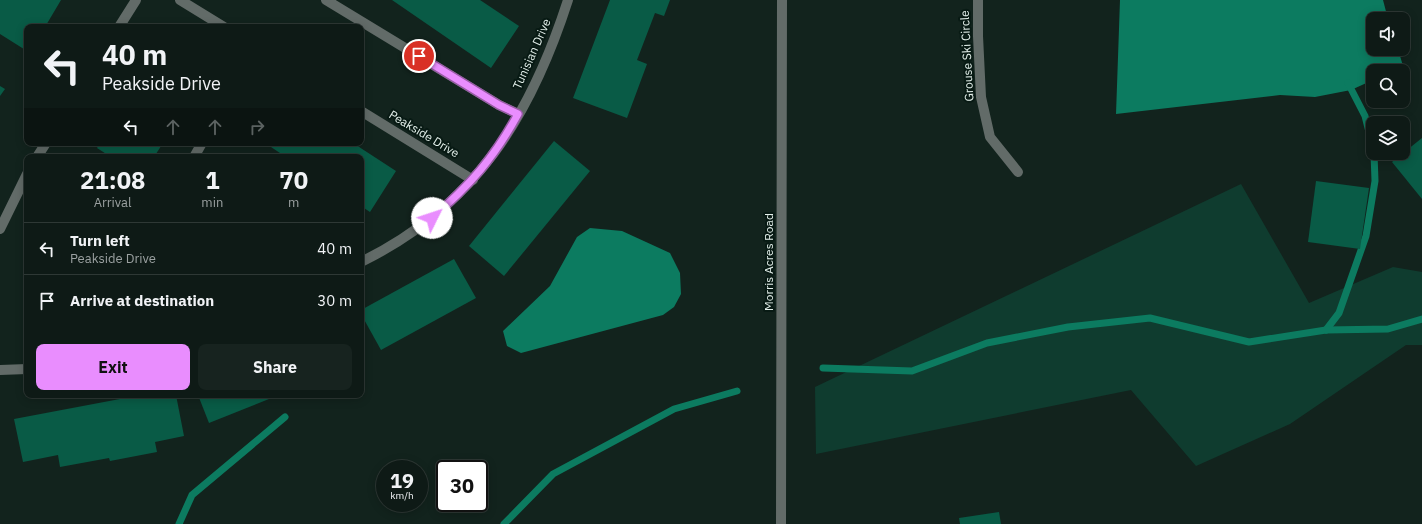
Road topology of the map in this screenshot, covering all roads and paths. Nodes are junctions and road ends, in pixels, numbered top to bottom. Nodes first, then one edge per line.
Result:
1 (136, 0) edge
2 (180, 0) edge
3 (326, 0) edge
4 (782, 0) edge
5 (978, 0) edge
6 (565, 1) edge
7 (121, 24) edge
8 (219, 24) edge
9 (364, 113) edge
10 (518, 114) junction
11 (1018, 172) dead end
12 (24, 180) edge
13 (473, 180) junction
14 (0, 229) edge
15 (364, 260) edge
16 (24, 369) edge
17 (0, 370) edge
18 (781, 524) edge

1 - 7 street
2 - 8 street
3 - 10 street
4 - 18 street, Morris Acres Road
5 - 11 street, Grouse Ski Circle
6 - 10 street, Tunisian Drive
9 - 13 street, Peakside Drive
10 - 13 street, Tunisian Drive
12 - 14 street
13 - 15 street, Tunisian Drive
16 - 17 street

